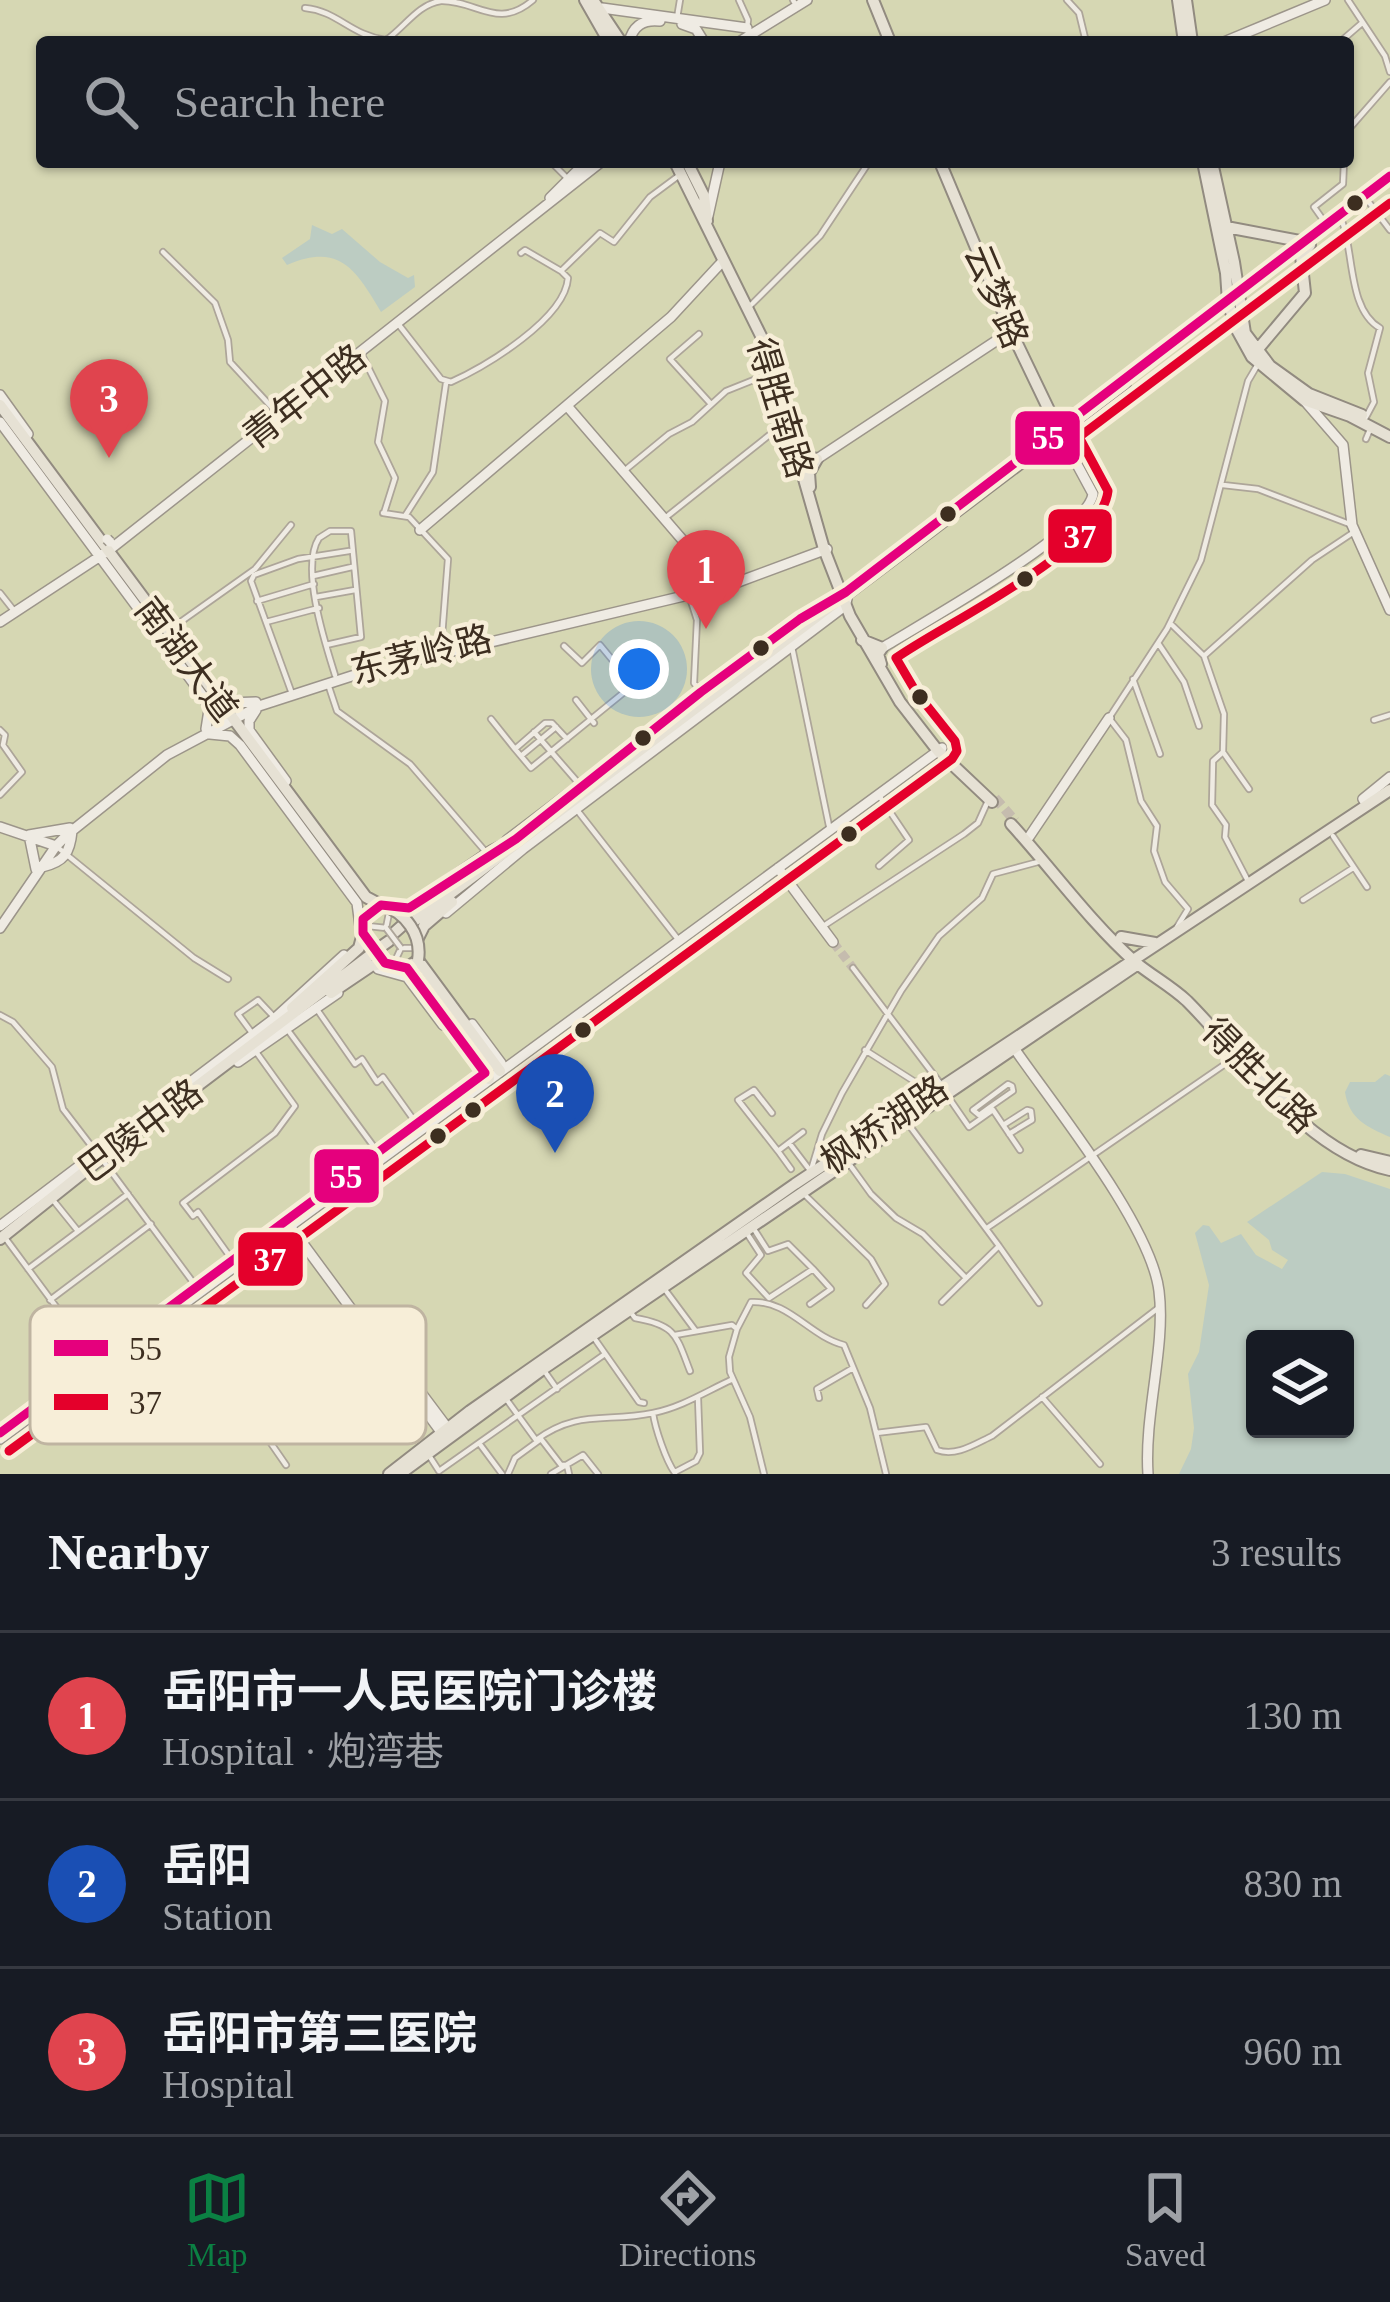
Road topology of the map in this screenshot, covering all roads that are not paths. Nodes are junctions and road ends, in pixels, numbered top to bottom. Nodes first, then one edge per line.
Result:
1 (533, 0) edge
2 (680, 0) edge
3 (739, 0) edge
4 (794, 0) edge
5 (807, 0) edge
6 (869, 0) edge
7 (1067, 0) edge
8 (1182, 0) edge
9 (1325, 0) edge
10 (1348, 0) edge
11 (593, 3) edge
12 (305, 8) dead end
13 (677, 18) junction
14 (1362, 23) junction
15 (367, 36) edge
16 (391, 36) edge
17 (607, 36) edge
18 (620, 36) edge
19 (629, 36) edge
20 (699, 36) edge
21 (736, 36) edge
22 (743, 36) edge
23 (745, 36) edge
24 (745, 36) edge
25 (884, 36) edge
26 (1085, 36) edge
27 (1187, 36) edge
28 (1238, 36) edge
29 (1347, 36) edge
30 (1390, 72) edge
31 (1390, 82) edge
32 (1354, 123) edge
33 (557, 168) edge
34 (581, 168) edge
35 (583, 168) edge
36 (597, 168) edge
37 (684, 168) edge
38 (719, 168) edge
39 (864, 168) edge
40 (939, 168) edge
41 (1209, 168) edge
42 (1344, 168) edge
43 (568, 178) junction
44 (1390, 180) edge
45 (1368, 201) junction
46 (550, 202) junction
47 (707, 221) junction
48 (1342, 221) junction
49 (1325, 224) junction
50 (1220, 226) junction
51 (1390, 230) edge
52 (1267, 233) junction
53 (1301, 248) junction
54 (164, 252) dead end
55 (521, 253) dead end
56 (722, 262) junction
57 (1279, 263) junction
58 (561, 271) junction
59 (1307, 283) junction
60 (751, 305) junction
61 (397, 323) junction
62 (1380, 328) junction
63 (1390, 328) edge
64 (1008, 333) junction
65 (699, 334) dead end
66 (361, 352) junction
67 (1256, 358) junction
68 (773, 373) junction
69 (446, 383) junction
70 (0, 395) edge
71 (1304, 400) junction
72 (710, 403) junction
73 (568, 406) junction
74 (0, 409) edge
75 (277, 413) junction
76 (787, 421) junction
77 (0, 422) edge
78 (1368, 428) junction
79 (1059, 430) junction
80 (1390, 433) edge
81 (817, 459) junction
82 (624, 471) junction
83 (1223, 485) junction
84 (405, 516) junction
85 (664, 518) junction
86 (291, 525) dead end
87 (1353, 529) junction
88 (420, 530) junction
89 (825, 546) junction
90 (105, 548) junction
91 (351, 550) junction
92 (312, 559) junction
93 (352, 567) junction
94 (314, 580) junction
95 (722, 584) junction
96 (355, 590) junction
97 (0, 592) edge
98 (689, 595) junction
99 (316, 597) junction
100 (845, 600) junction
101 (257, 601) junction
102 (319, 608) junction
103 (13, 610) junction
104 (1390, 610) edge
105 (0, 619) edge
106 (266, 622) junction
107 (1170, 623) junction
108 (172, 628) junction
109 (1158, 643) junction
110 (326, 645) junction
111 (564, 646) dead end
112 (792, 647) junction
113 (441, 650) junction
114 (874, 652) junction
115 (1204, 656) junction
116 (1133, 679) junction
117 (331, 680) junction
118 (291, 691) junction
119 (703, 695) junction
120 (576, 700) dead end
121 (258, 704) junction
122 (1390, 716) edge
123 (491, 718) dead end
124 (1109, 718) junction
125 (230, 719) junction
126 (1374, 720) dead end
127 (593, 721) junction
128 (1199, 726) dead end
129 (556, 727) junction
130 (0, 730) edge
131 (534, 732) junction
132 (204, 733) junction
133 (667, 737) junction
134 (542, 739) junction
135 (567, 739) junction
136 (939, 748) junction
137 (553, 751) junction
138 (1223, 752) junction
139 (518, 753) junction
140 (1160, 754) dead end
141 (1390, 777) edge
142 (581, 787) junction
143 (1250, 789) dead end
144 (878, 794) junction
145 (1390, 794) edge
146 (0, 795) edge
147 (992, 800) joint
148 (1367, 805) junction
149 (574, 807) junction
150 (308, 824) junction
151 (829, 826) junction
152 (0, 827) edge
153 (71, 830) junction
154 (1336, 831) junction
155 (29, 835) junction
156 (1029, 837) junction
157 (518, 842) junction
158 (55, 845) junction
159 (485, 851) junction
160 (66, 855) junction
161 (1043, 859) junction
162 (879, 866) dead end
163 (39, 868) junction
164 (778, 868) junction
165 (1353, 868) junction
166 (1249, 883) junction
167 (1367, 887) dead end
168 (1303, 900) dead end
169 (388, 909) junction
170 (0, 924) edge
171 (365, 926) junction
172 (822, 926) junction
173 (1172, 934) junction
174 (391, 936) junction
175 (677, 938) junction
176 (1119, 939) junction
177 (833, 942) tunnel mouth
178 (1158, 943) junction
179 (401, 948) junction
180 (406, 956) junction
181 (1138, 960) junction
182 (853, 968) tunnel mouth
183 (1108, 974) junction
184 (227, 979) dead end
185 (316, 1008) junction
186 (887, 1014) junction
187 (0, 1016) edge
188 (280, 1022) junction
189 (253, 1034) junction
190 (1014, 1048) junction
191 (254, 1049) junction
192 (864, 1050) junction
193 (1241, 1054) junction
194 (492, 1071) junction
195 (939, 1090) junction
196 (992, 1108) junction
197 (772, 1113) dead end
198 (905, 1120) junction
199 (417, 1124) junction
200 (1003, 1125) junction
201 (803, 1132) dead end
202 (1010, 1134) junction
203 (789, 1143) junction
204 (778, 1150) junction
205 (1020, 1150) dead end
206 (380, 1154) junction
207 (100, 1157) junction
208 (1090, 1159) junction
209 (847, 1160) junction
210 (1386, 1166) edge
211 (791, 1169) dead end
212 (812, 1173) junction
213 (801, 1191) junction
214 (128, 1194) junction
215 (53, 1201) junction
216 (291, 1222) junction
217 (151, 1224) junction
218 (748, 1228) junction
219 (987, 1228) junction
220 (78, 1231) junction
221 (1, 1236) edge
222 (999, 1246) junction
223 (769, 1250) junction
224 (761, 1255) junction
225 (233, 1261) junction
226 (28, 1269) junction
227 (813, 1269) junction
228 (966, 1279) junction
229 (662, 1287) junction
230 (198, 1289) junction
231 (50, 1300) junction
232 (942, 1302) dead end
233 (1039, 1303) dead end
234 (811, 1304) dead end
235 (866, 1305) dead end
236 (55, 1306) edge
237 (174, 1306) edge
238 (183, 1306) edge
239 (353, 1306) edge
240 (1159, 1307) junction
241 (629, 1310) junction
242 (737, 1329) junction
243 (695, 1330) junction
244 (675, 1334) junction
245 (592, 1335) junction
246 (605, 1354) junction
247 (543, 1369) junction
248 (853, 1369) junction
249 (690, 1371) dead end
250 (825, 1371) dead end
251 (731, 1380) junction
252 (832, 1380) junction
253 (556, 1389) junction
254 (504, 1396) junction
255 (1042, 1397) junction
256 (698, 1398) junction
257 (819, 1398) dead end
258 (644, 1403) dead end
259 (426, 1404) edge
260 (30, 1413) edge
261 (653, 1413) junction
262 (30, 1415) edge
263 (518, 1416) junction
264 (447, 1431) junction
265 (876, 1432) junction
266 (0, 1436) edge
267 (536, 1440) junction
268 (479, 1443) junction
269 (271, 1444) edge
270 (427, 1453) junction
271 (1100, 1464) dead end
272 (286, 1465) dead end
273 (561, 1465) junction
274 (406, 1472) edge
275 (441, 1472) edge
276 (675, 1473) edge
277 (389, 1474) edge
278 (505, 1474) edge
279 (551, 1474) edge
280 (569, 1474) edge
281 (598, 1474) edge
282 (764, 1474) edge
283 (886, 1474) edge
284 (1148, 1474) edge

1 - 16 street
2 - 13 street
3 - 22 street
4 - 24 main road
5 - 23 main road
6 - 25 main road
7 - 26 street
8 - 27 main road
9 - 28 main road
10 - 14 street
11 - 13 main road
11 - 17 main road
11 - 18 main road
12 - 15 street
13 - 21 main road
14 - 29 street
14 - 30 street
19 - 20 main road
31 - 32 street
33 - 43 street
34 - 43 main road
35 - 46 main road, 青年中路
36 - 46 main road
37 - 47 main road
37 - 56 main road, 得胜南路
37 - 58 street
38 - 47 main road
39 - 60 street
40 - 64 main road, 云梦路
41 - 50 main road
42 - 49 street
43 - 46 main road
44 - 45 main road
44 - 49 main road
45 - 48 main road
45 - 51 street
46 - 61 main road, 青年中路
46 - 75 main road, 青年中路
47 - 60 main road
48 - 53 main road
48 - 62 street
49 - 53 main road
50 - 52 main road
50 - 67 main road
52 - 53 main road
52 - 57 main road
53 - 57 main road
53 - 59 main road
54 - 75 street
55 - 58 street
56 - 68 main road, 得胜南路
56 - 73 main road
57 - 59 main road
57 - 79 main road, bridge
58 - 69 street
59 - 67 main road
60 - 81 main road
61 - 66 main road, 青年中路
61 - 69 street
62 - 63 street
62 - 78 street
64 - 79 main road, 云梦路
64 - 81 main road
65 - 72 street
66 - 75 main road, 青年中路
66 - 84 street
67 - 71 main road
67 - 78 main road
67 - 83 street
68 - 72 street
68 - 76 main road, 得胜南路
69 - 84 street
70 - 90 main road
71 - 78 main road
71 - 87 main road
72 - 82 street
73 - 82 main road
73 - 88 main road
74 - 90 main road, 南湖大道
75 - 90 main road, 青年中路
76 - 85 street
76 - 89 main road, 得胜南路
77 - 90 main road
78 - 80 main road
79 - 100 main road
79 - 114 main road
81 - 89 main road, 得胜南路
82 - 85 main road
83 - 87 street
83 - 107 street
84 - 88 street
85 - 95 main road
86 - 108 street
87 - 104 main road
87 - 115 street
88 - 113 street
89 - 95 main road, 东茅岭路
89 - 100 main road, 得胜南路
90 - 103 main road, 青年中路
90 - 108 main road
90 - 125 main road, 南湖大道
90 - 132 main road
91 - 92 street
91 - 92 street
91 - 93 street
92 - 94 street
92 - 101 street
93 - 94 street
93 - 96 street
94 - 99 street
94 - 101 street
95 - 98 main road, 东茅岭路
95 - 113 main road, 东茅岭路
96 - 99 street
96 - 110 street
97 - 103 street
98 - 117 main road, 东茅岭路
98 - 119 street
99 - 102 street
100 - 112 main road
100 - 114 main road, 得胜南路
100 - 114 main road
100 - 119 main road, 巴陵中路
100 - 133 main road, 巴陵中路
101 - 106 street
102 - 106 street
102 - 110 street
103 - 105 main road, 青年中路
106 - 118 street
107 - 109 street
107 - 115 street
108 - 121 main road
109 - 116 street
109 - 128 street
110 - 117 street
111 - 127 street
112 - 133 main road
112 - 151 street
113 - 117 main road, 东茅岭路
114 - 136 main road
115 - 138 street
116 - 124 street
116 - 140 street
117 - 118 main road, 东茅岭路
117 - 121 main road, 东茅岭路
117 - 159 street
118 - 121 main road, 东茅岭路
119 - 142 main road, 巴陵中路
120 - 127 street
121 - 125 main road, 东茅岭路
121 - 159 main road
122 - 126 street
123 - 139 street
124 - 156 main road
124 - 173 street
125 - 132 main road, 东茅岭路
125 - 150 main road, 南湖大道
127 - 135 street
129 - 131 street
129 - 134 street
129 - 135 street
130 - 146 street
131 - 134 street
131 - 139 street
132 - 153 main road, 东茅岭路
132 - 188 main road
133 - 149 main road, 巴陵中路
134 - 137 street
134 - 139 street
135 - 137 street
136 - 144 main road
136 - 147 main road
136 - 151 main road
137 - 139 street
137 - 142 street
138 - 143 street
138 - 166 street
141 - 148 main road
142 - 157 main road, 巴陵中路
142 - 159 main road
144 - 162 street
144 - 164 main road
145 - 148 main road, 枫桥湖路
145 - 154 main road, 枫桥湖路
147 - 172 street
148 - 154 main road, 枫桥湖路
149 - 157 main road, 巴陵中路
149 - 175 street
149 - 194 main road
150 - 169 main road, 南湖大道
150 - 171 main road
151 - 175 main road
152 - 155 main road
153 - 155 main road
153 - 158 main road, 东茅岭路
153 - 160 main road
154 - 165 street
154 - 166 main road, 枫桥湖路
154 - 181 main road, 枫桥湖路
155 - 158 main road
155 - 163 main road
156 - 161 main road
156 - 176 main road
157 - 169 main road, 巴陵中路
157 - 174 main road, 巴陵中路
157 - 180 main road, 巴陵中路
158 - 160 street
158 - 163 main road, 东茅岭路
160 - 163 main road
160 - 184 street
161 - 176 main road
161 - 186 street
163 - 170 main road, 东茅岭路
164 - 172 main road
164 - 194 main road
165 - 167 street
165 - 168 street
166 - 173 main road, 枫桥湖路
169 - 171 main road, 巴陵中路
169 - 174 street
169 - 180 main road, 南湖大道, bridge
171 - 174 street
171 - 180 main road, bridge
171 - 188 main road, 巴陵中路
172 - 177 main road
173 - 178 main road, 枫桥湖路
174 - 179 street, bridge
174 - 188 main road, 巴陵中路
175 - 194 main road
176 - 178 main road
176 - 181 main road, 得胜北路
176 - 183 main road
178 - 181 main road, 枫桥湖路
179 - 180 street
179 - 180 street
180 - 188 main road, 巴陵中路
180 - 194 main road
181 - 183 main road, 枫桥湖路
181 - 190 main road, 枫桥湖路
181 - 193 main road, 得胜北路
182 - 186 street
183 - 195 main road, 枫桥湖路
185 - 188 main road
185 - 194 main road
185 - 199 street
186 - 192 street
186 - 195 street
187 - 207 street
188 - 189 main road
188 - 189 street
188 - 191 main road
188 - 206 street
188 - 221 main road, 巴陵中路
189 - 207 main road
190 - 195 main road, 枫桥湖路
190 - 208 main road
191 - 207 main road
191 - 225 street
192 - 195 street
192 - 212 street
193 - 208 street
193 - 210 main road, 得胜北路
194 - 199 main road
194 - 216 main road
195 - 196 street
195 - 198 main road, 枫桥湖路
195 - 212 main road, 枫桥湖路
196 - 196 street
196 - 200 street
197 - 204 street
198 - 209 main road, 枫桥湖路
198 - 219 street
199 - 206 main road
200 - 202 street
200 - 202 street
201 - 203 street
202 - 205 street
203 - 204 street
203 - 212 street
204 - 211 street
206 - 216 main road
207 - 214 street
207 - 215 main road
207 - 221 main road
208 - 219 street
208 - 240 main road
209 - 213 main road, 枫桥湖路
209 - 228 street
212 - 264 main road, 枫桥湖路
213 - 218 main road, 枫桥湖路
213 - 235 street
214 - 217 street
214 - 220 street
215 - 220 street
215 - 221 main road
216 - 225 main road
216 - 238 main road
216 - 239 main road
217 - 230 street
217 - 231 street
218 - 223 street
218 - 224 street
218 - 229 main road, 枫桥湖路
219 - 222 street
220 - 226 street
221 - 226 street
222 - 228 street
222 - 233 street
223 - 224 street
223 - 227 street
224 - 227 street
225 - 230 main road
226 - 231 street
227 - 234 street
228 - 232 street
229 - 241 main road, 枫桥湖路
229 - 243 street
230 - 237 main road
231 - 236 street
240 - 255 street
240 - 284 main road
241 - 244 street
241 - 245 main road, 枫桥湖路
242 - 243 street
242 - 248 street
242 - 251 street
243 - 244 street
244 - 249 street
245 - 246 street
245 - 247 main road, 枫桥湖路
246 - 253 street
246 - 258 street
247 - 253 street
247 - 254 main road, 枫桥湖路
248 - 252 street
248 - 265 street
250 - 252 street
251 - 256 street
251 - 282 street
252 - 257 street
253 - 263 street
254 - 263 street
254 - 264 main road, 枫桥湖路
255 - 265 street
255 - 271 street
256 - 261 street
256 - 276 street
259 - 264 main road
260 - 266 main road
261 - 267 street
261 - 276 street
262 - 266 main road
263 - 267 street
263 - 268 street
264 - 270 main road, 枫桥湖路
264 - 277 main road, 枫桥湖路
265 - 283 street
267 - 273 street
267 - 278 street
268 - 275 street
268 - 278 street
269 - 272 street
270 - 274 main road, 枫桥湖路
270 - 275 street
273 - 279 street
273 - 280 street
273 - 281 street

